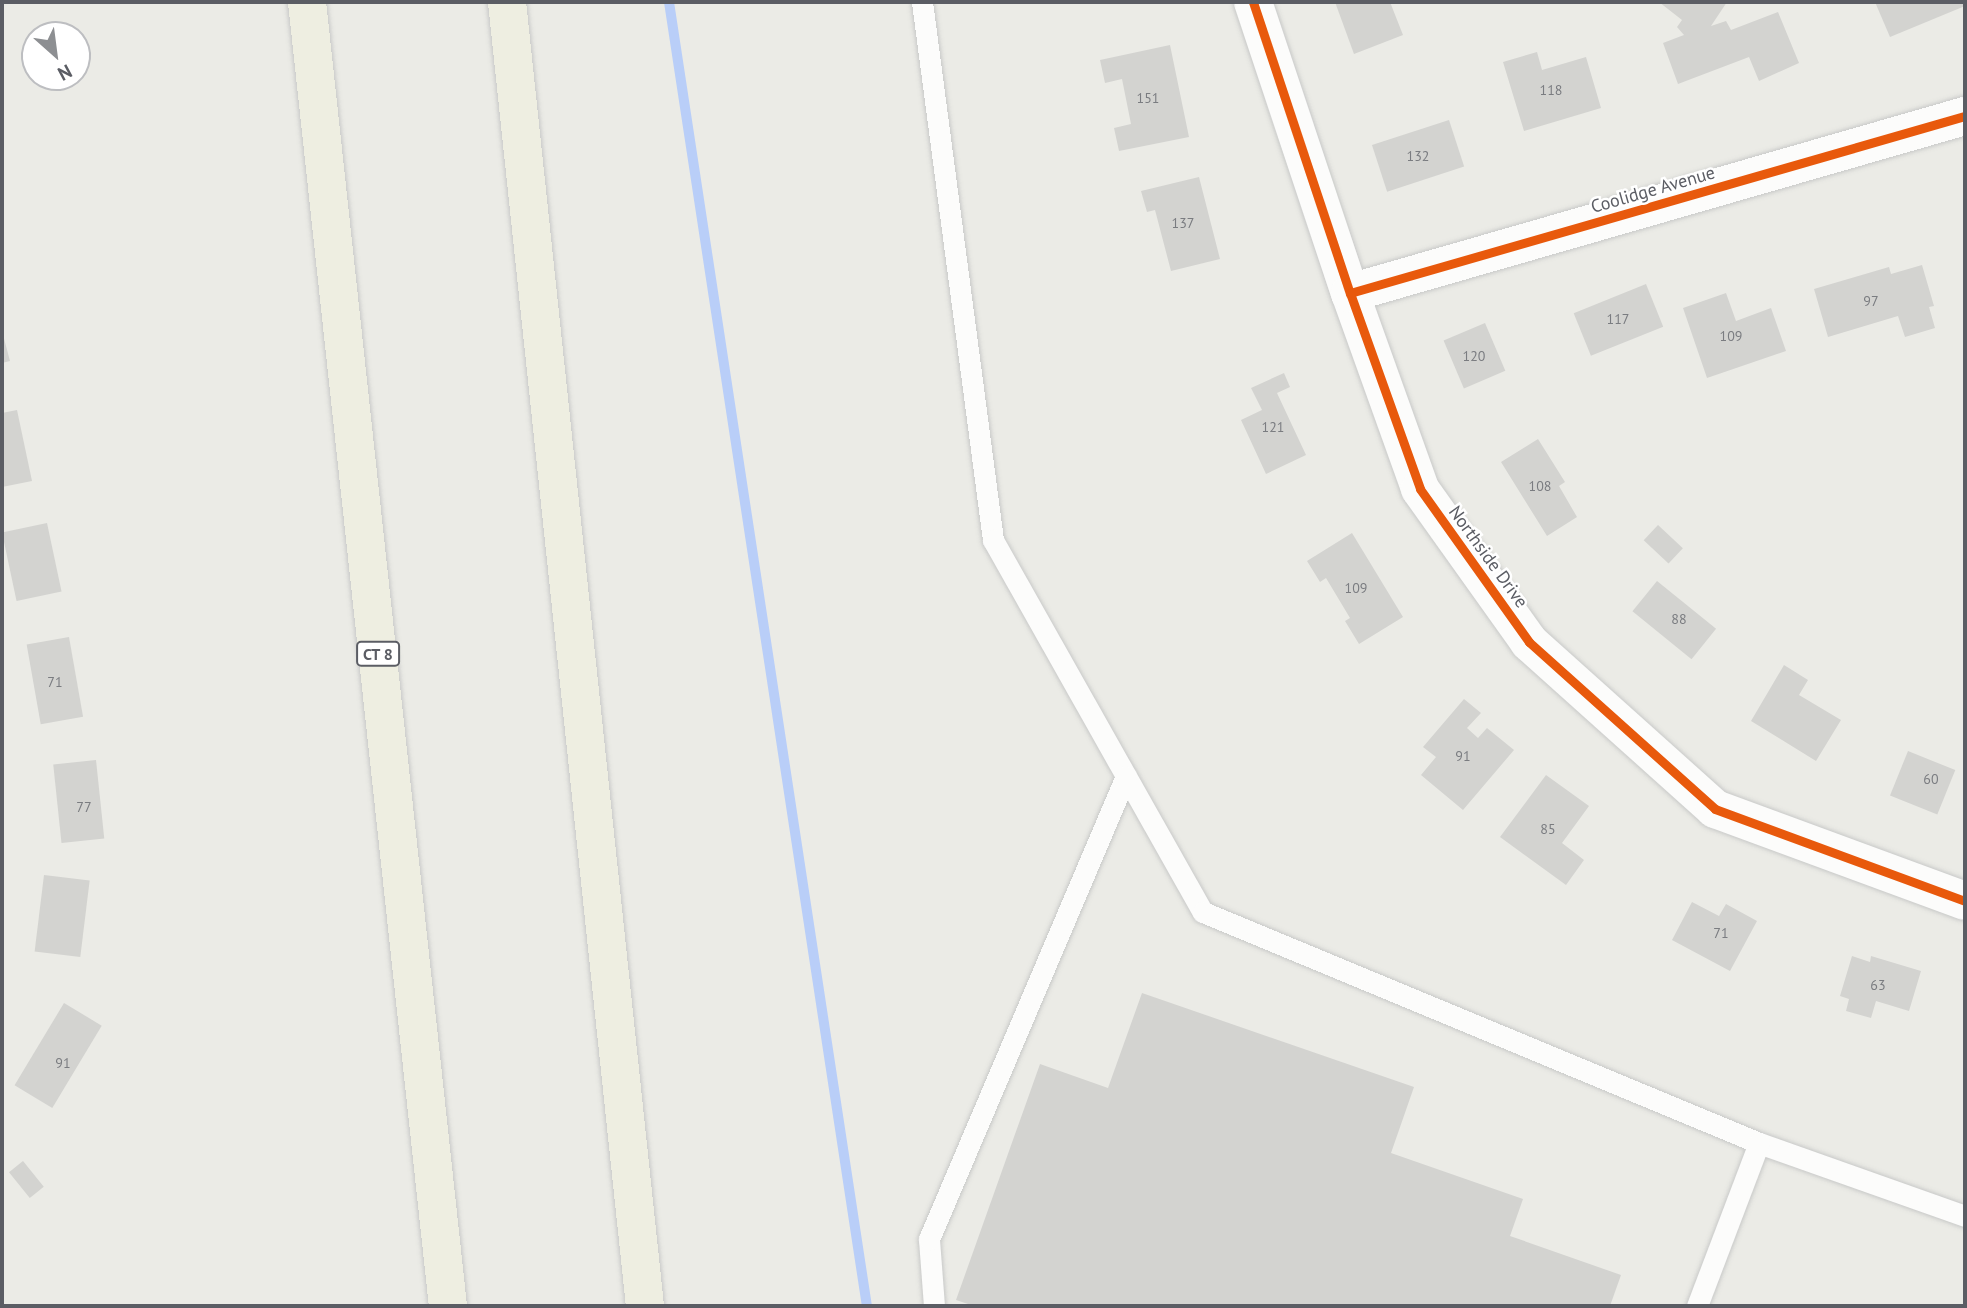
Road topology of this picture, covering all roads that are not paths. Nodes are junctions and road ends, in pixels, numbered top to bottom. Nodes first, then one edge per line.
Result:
1 (307, 2) edge
2 (507, 2) edge
3 (922, 2) edge
4 (1252, 2) edge
5 (1965, 116) edge
6 (1350, 293) junction
7 (1126, 776) junction
8 (1965, 901) edge
9 (1759, 1143) junction
10 (1965, 1216) edge
11 (448, 1306) edge
12 (645, 1306) edge
13 (934, 1306) edge
14 (1697, 1306) edge

1 - 11 highway, CT 8
2 - 12 highway
3 - 7 lane
4 - 6 street, Northside Drive
5 - 6 street, Coolidge Avenue
6 - 8 street, Northside Drive
7 - 9 lane
7 - 13 lane
9 - 10 lane
9 - 14 lane

